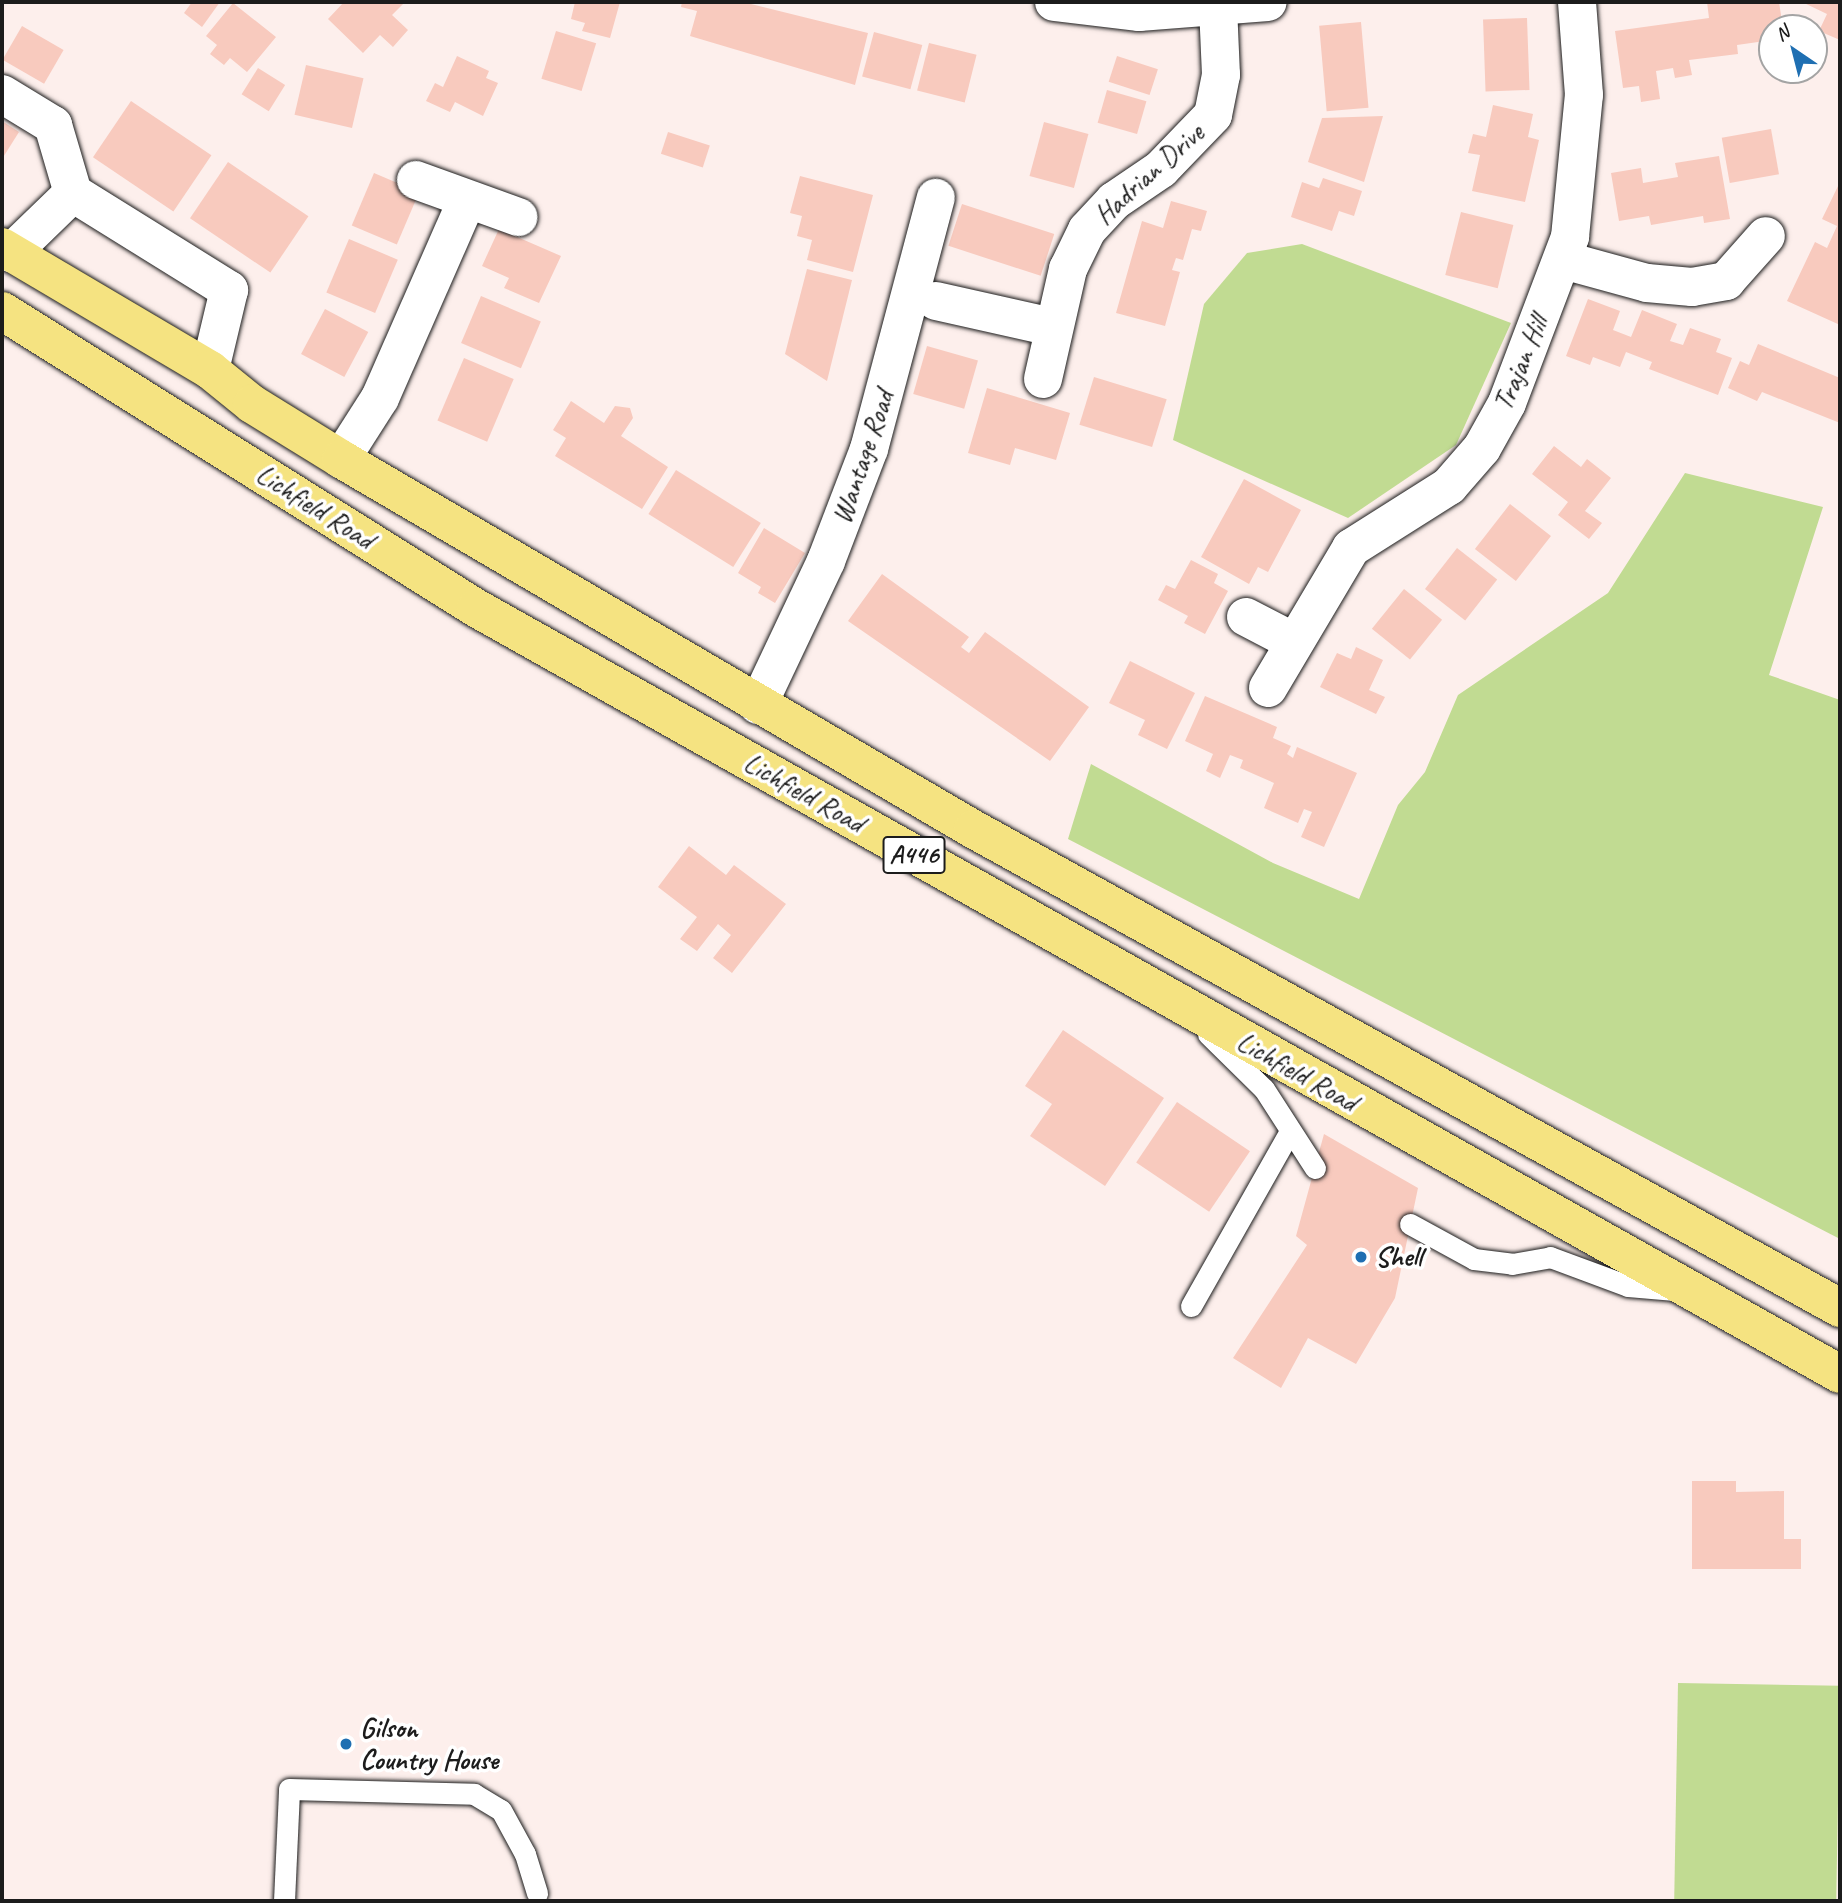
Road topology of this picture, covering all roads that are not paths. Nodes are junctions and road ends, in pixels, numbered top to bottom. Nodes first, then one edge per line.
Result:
1 (1054, 2) edge
2 (1268, 2) edge
3 (1577, 2) edge
4 (1218, 6) junction
5 (2, 94) edge
6 (416, 180) dead end
7 (73, 193) junction
8 (936, 198) dead end
9 (467, 200) junction
10 (518, 217) dead end
11 (1766, 236) dead end
12 (6, 250) edge
13 (1563, 260) junction
14 (936, 300) dead end
15 (2, 311) edge
16 (1052, 327) junction
17 (210, 370) junction
18 (1043, 379) dead end
19 (341, 459) junction
20 (1247, 617) dead end
21 (1294, 642) junction
22 (1268, 688) dead end
23 (758, 705) junction
24 (1157, 993) junction
25 (1289, 1133) junction
26 (1315, 1168) dead end
27 (1410, 1224) dead end
28 (1684, 1291) junction
29 (1191, 1306) dead end
30 (1840, 1308) edge
31 (1840, 1374) edge
32 (537, 1893) dead end
33 (284, 1901) edge

1 - 4 street
2 - 4 street
3 - 13 street, Trajan Hill
4 - 16 street, Hadrian Drive
5 - 7 street
6 - 9 street
7 - 12 street
7 - 17 street
8 - 23 street, Wantage Road
9 - 10 street
9 - 19 street
11 - 13 street
12 - 17 highway, Lichfield Road / A446
13 - 21 street, Trajan Hill
14 - 16 street
15 - 24 highway, Lichfield Road / A446
16 - 18 street, Hadrian Drive
17 - 19 highway, Lichfield Road / A446
19 - 23 highway, Lichfield Road / A446
20 - 21 street
21 - 22 street, Trajan Hill
23 - 30 highway, Lichfield Road / A446
24 - 25 lane
24 - 28 highway, Lichfield Road / A446
25 - 26 lane
25 - 29 lane
27 - 28 lane
28 - 31 highway, Lichfield Road / A446
32 - 33 lane

